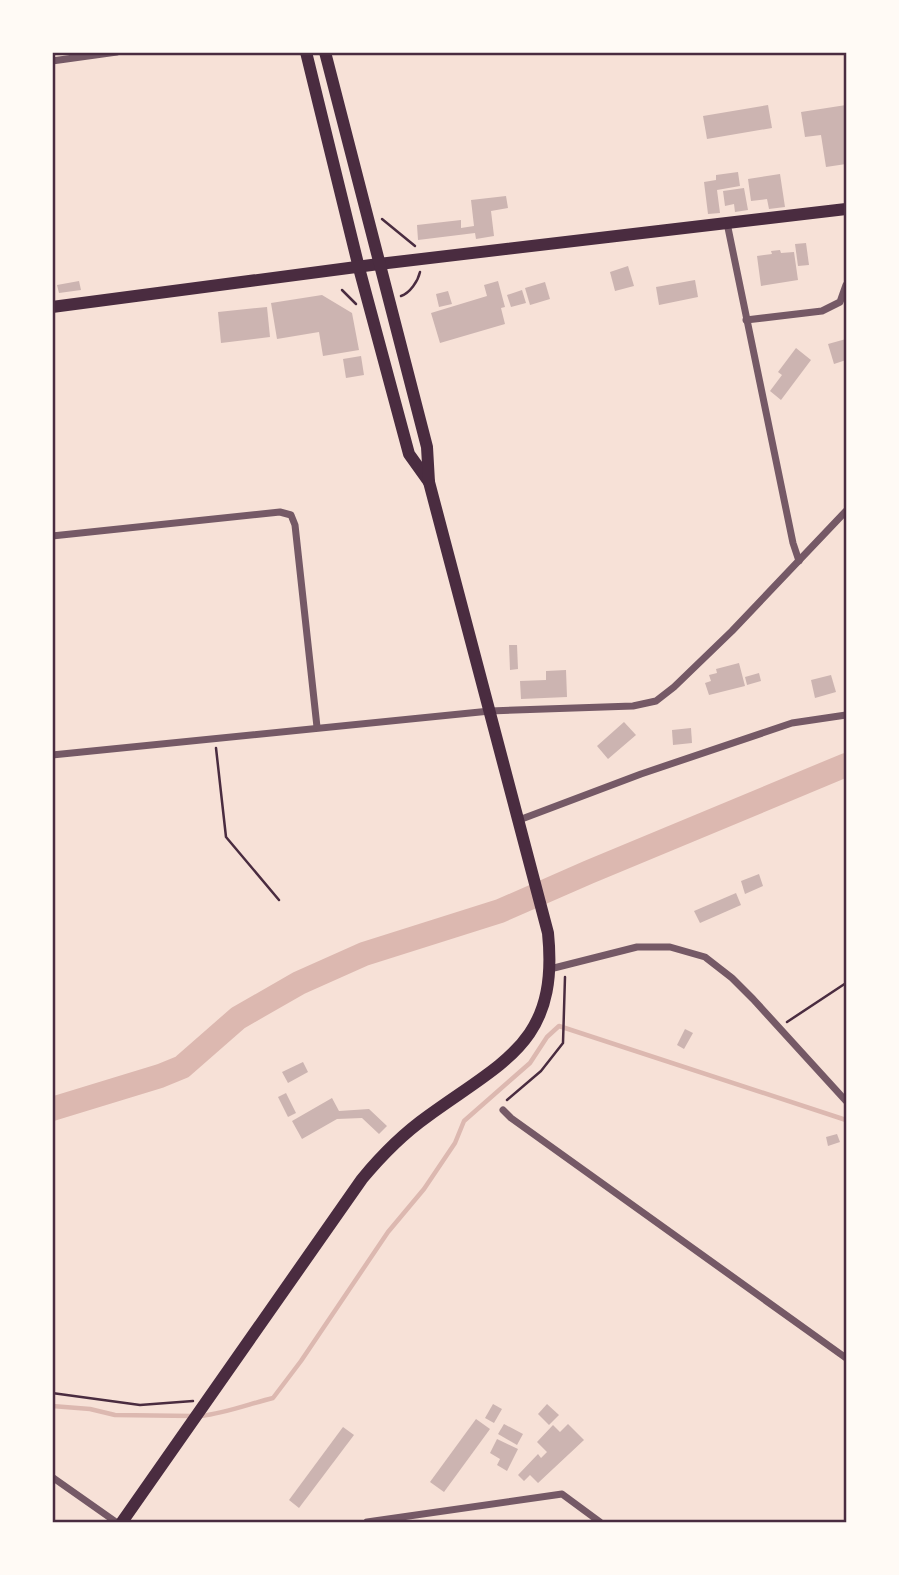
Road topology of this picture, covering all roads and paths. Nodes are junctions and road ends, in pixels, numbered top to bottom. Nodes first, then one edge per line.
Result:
1 (117, 52) edge
2 (306, 52) edge
3 (325, 52) edge
4 (52, 61) edge
5 (846, 209) edge
6 (381, 218) dead end
7 (727, 223) junction
8 (417, 248) dead end
9 (379, 264) junction
10 (359, 268) junction
11 (420, 272) dead end
12 (846, 285) edge
13 (342, 289) dead end
14 (401, 296) dead end
15 (52, 307) edge
16 (358, 307) dead end
17 (746, 320) junction
18 (429, 482) junction
19 (846, 512) edge
20 (52, 536) edge
21 (799, 561) junction
22 (490, 711) junction
23 (846, 716) edge
24 (317, 727) junction
25 (215, 738) junction
26 (52, 755) edge
27 (519, 820) junction
28 (279, 900) dead end
29 (565, 966) junction
30 (550, 969) junction
31 (846, 984) edge
32 (778, 1028) junction
33 (846, 1101) edge
34 (503, 1110) joint
35 (846, 1358) edge
36 (52, 1393) edge
37 (206, 1404) junction
38 (52, 1477) edge
39 (116, 1522) edge
40 (122, 1522) edge
41 (367, 1522) edge
42 (600, 1522) edge

1 - 4 street
2 - 10 main road
3 - 9 main road
5 - 7 main road
6 - 8 path
7 - 9 main road
7 - 17 street
9 - 10 main road
9 - 18 main road
10 - 15 main road
10 - 18 main road
11 - 14 path
12 - 17 street
13 - 16 path
17 - 21 street
18 - 22 main road
19 - 21 street
20 - 24 street
21 - 22 street
22 - 24 street
22 - 27 main road
23 - 27 street
24 - 25 street
25 - 26 street
25 - 28 path
27 - 30 main road
29 - 30 street
29 - 32 street
29 - 34 path
30 - 37 main road
31 - 32 path
32 - 33 street
34 - 35 street
36 - 37 path
37 - 40 main road
38 - 39 street
41 - 42 street

